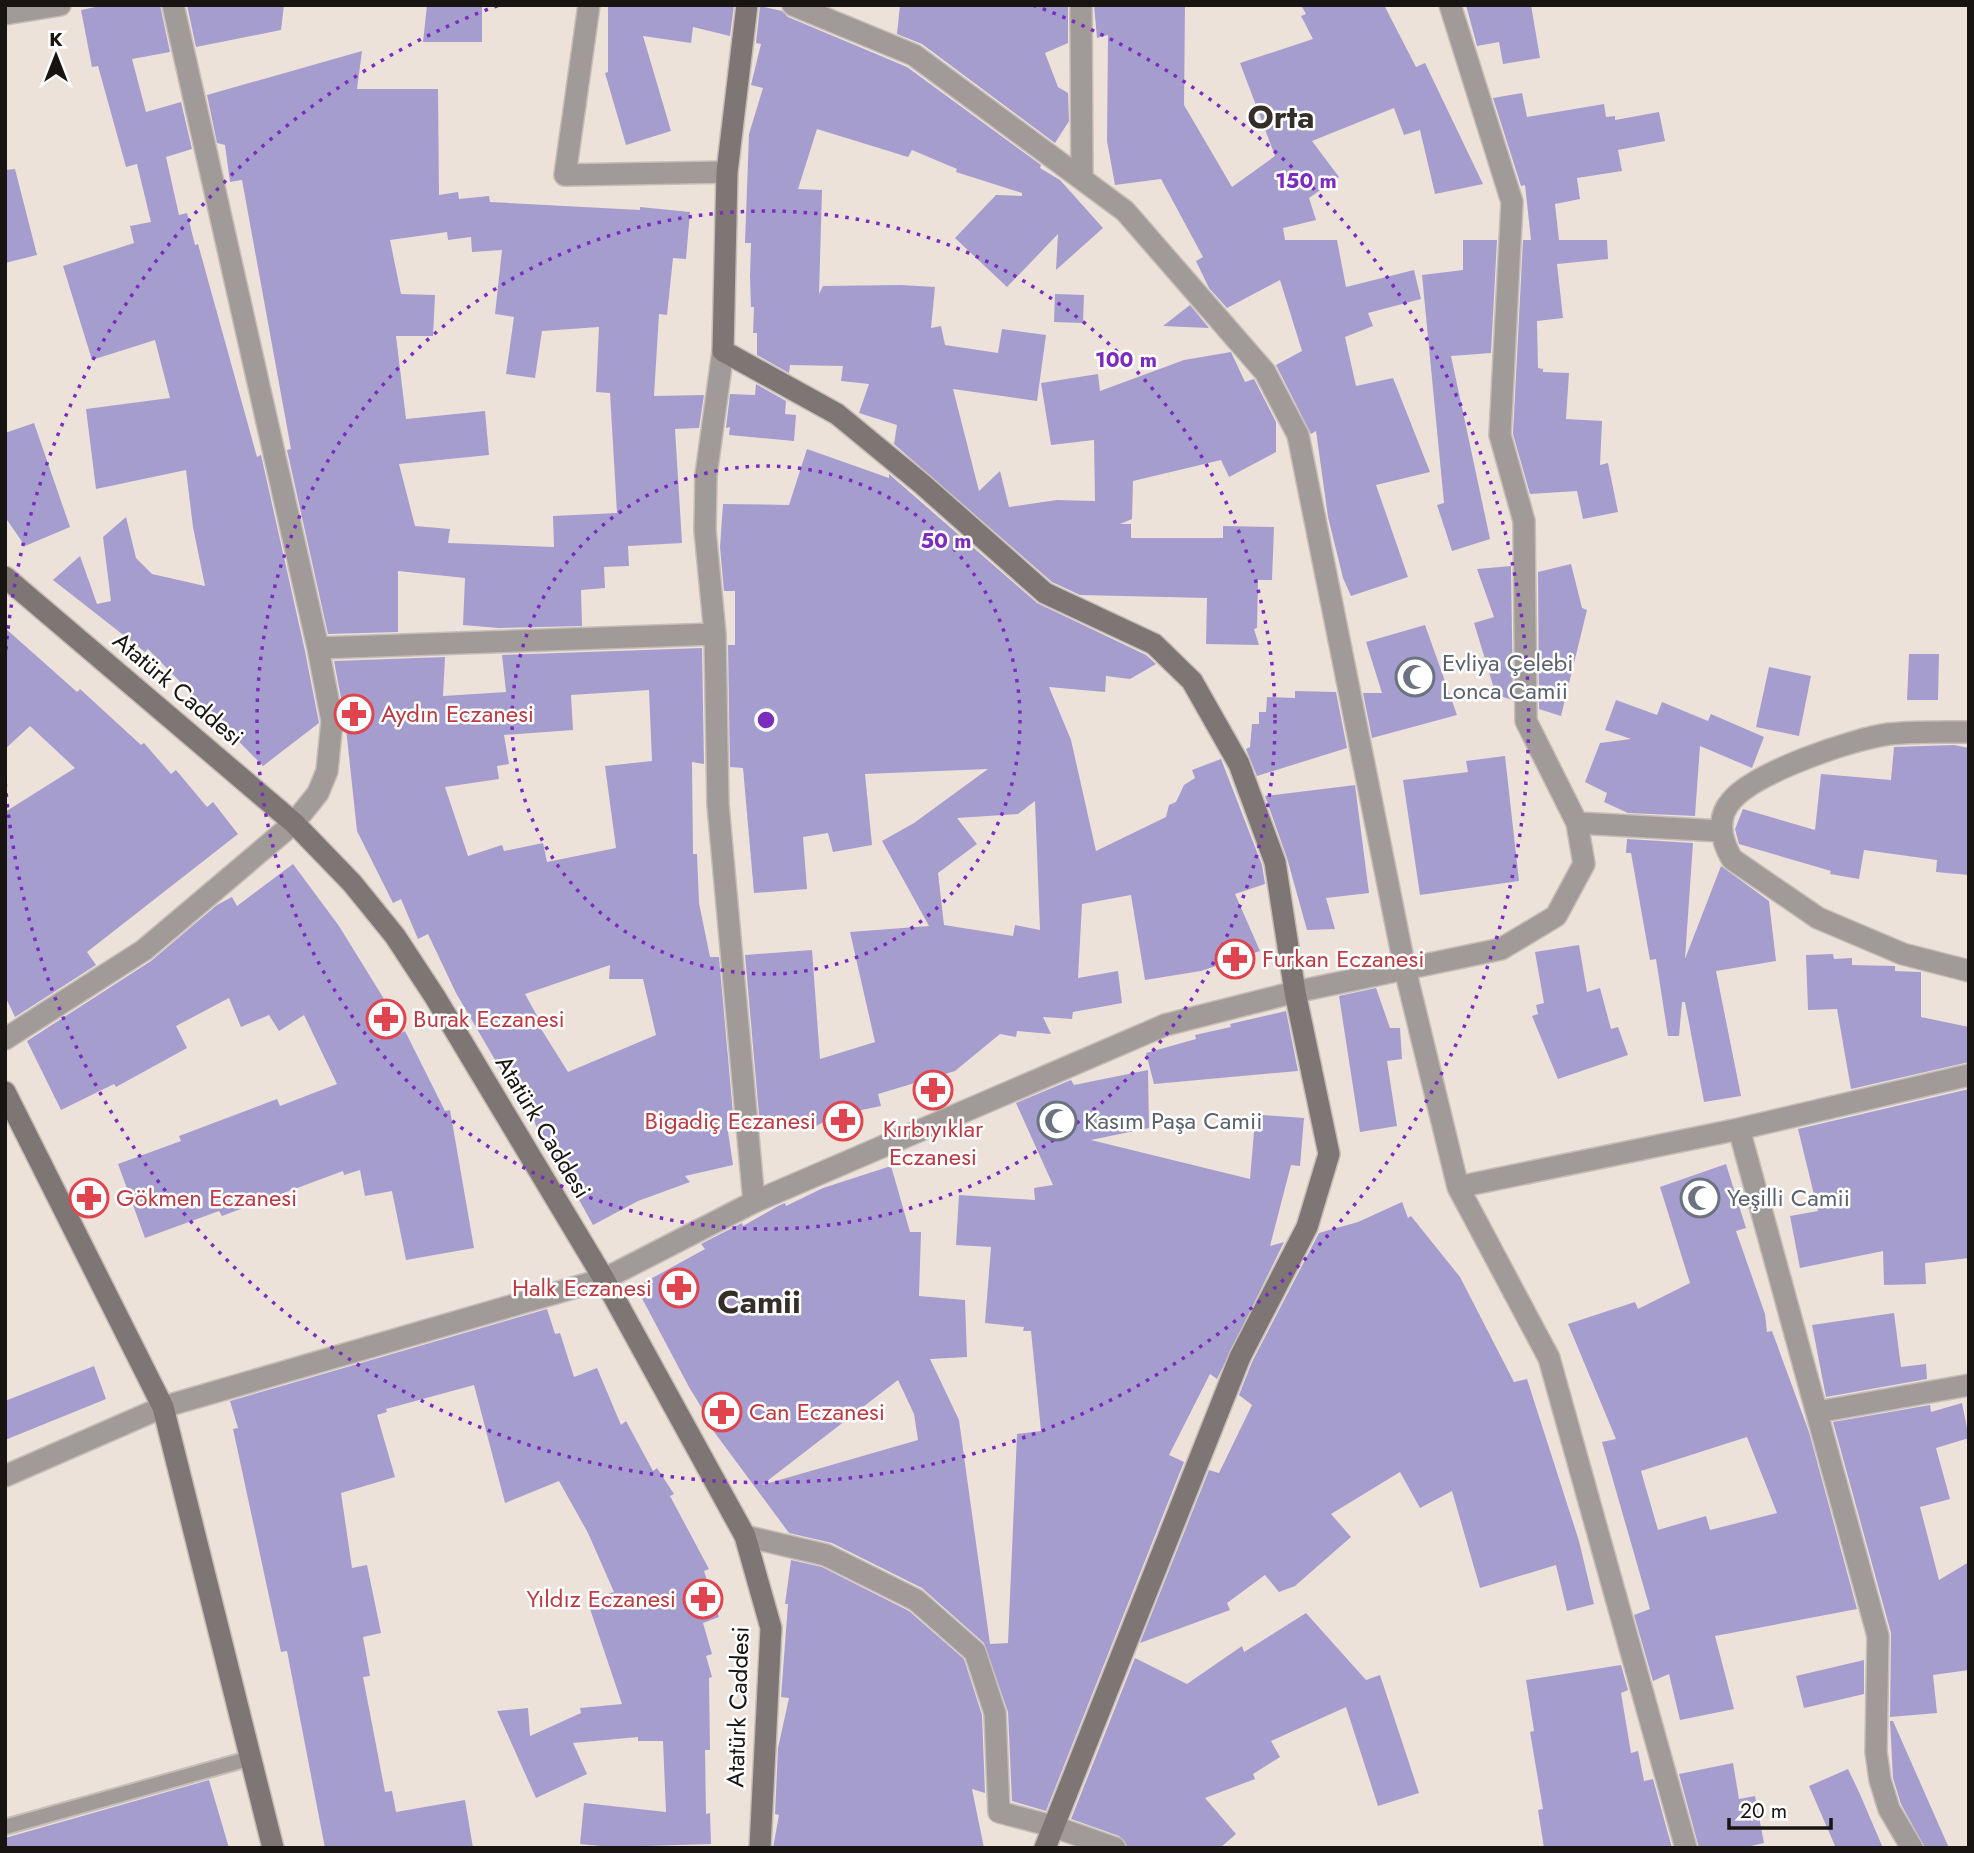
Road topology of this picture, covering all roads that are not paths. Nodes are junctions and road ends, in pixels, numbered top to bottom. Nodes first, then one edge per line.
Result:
1 (60, 5) edge
2 (173, 5) edge
3 (589, 5) edge
4 (747, 5) edge
5 (793, 5) edge
6 (1081, 5) edge
7 (1450, 5) edge
8 (5, 14) edge
9 (727, 172) junction
10 (1082, 178) junction
11 (723, 351) junction
12 (5, 577) edge
13 (715, 634) junction
14 (318, 648) junction
15 (1969, 732) edge
16 (294, 823) junction
17 (1577, 823) junction
18 (1721, 831) junction
19 (1405, 969) junction
20 (1969, 971) edge
21 (1295, 992) junction
22 (5, 1039) edge
23 (1969, 1075) edge
24 (5, 1092) edge
25 (1739, 1129) junction
26 (1458, 1187) junction
27 (754, 1202) junction
28 (604, 1279) junction
29 (1969, 1385) edge
30 (163, 1407) junction
31 (1817, 1412) junction
32 (5, 1475) edge
33 (745, 1536) junction
34 (251, 1758) junction
35 (1052, 1826) junction
36 (5, 1827) edge
37 (273, 1848) edge
38 (760, 1848) edge
39 (1045, 1848) edge
40 (1115, 1848) edge
41 (1686, 1848) edge
42 (1912, 1848) edge

1 - 8 street
2 - 14 street
3 - 9 street
4 - 9 street
5 - 10 street
6 - 10 street
7 - 17 street
9 - 11 street
10 - 19 street
11 - 13 street
11 - 21 street
12 - 16 street, Atatürk Caddesi
13 - 14 street
13 - 27 street
14 - 16 street
15 - 18 street
16 - 22 street
16 - 28 street, Atatürk Caddesi
17 - 18 street
17 - 19 street
18 - 20 street
19 - 21 street
19 - 26 street
21 - 27 street
21 - 35 street
23 - 25 street
24 - 30 street
25 - 26 street
25 - 31 street
26 - 41 street
27 - 28 street
28 - 30 street
28 - 33 street, Atatürk Caddesi
29 - 31 street
30 - 32 street
30 - 34 street
31 - 42 street
33 - 35 street
33 - 38 street, Atatürk Caddesi
34 - 36 lane
34 - 37 street
35 - 39 street
35 - 40 street

